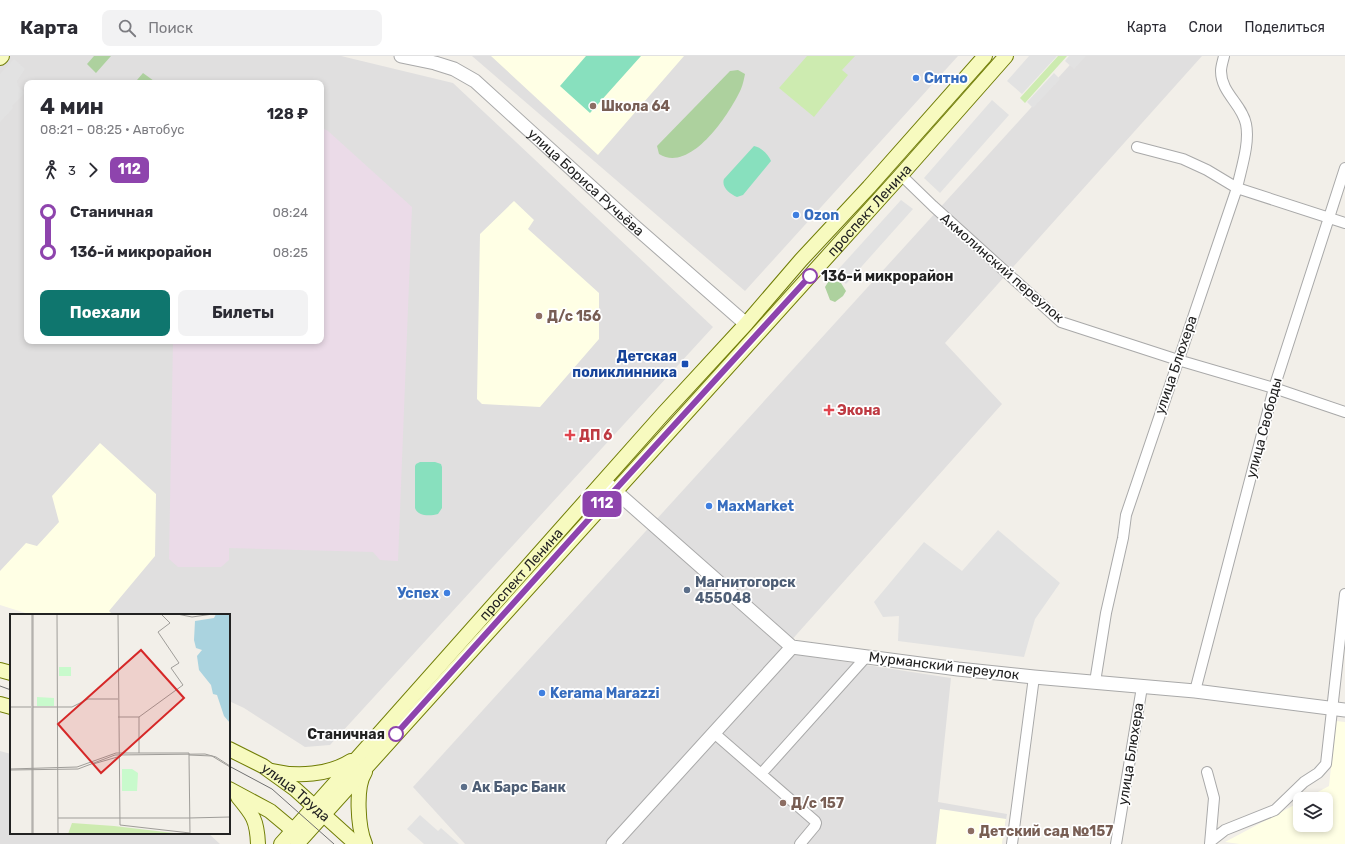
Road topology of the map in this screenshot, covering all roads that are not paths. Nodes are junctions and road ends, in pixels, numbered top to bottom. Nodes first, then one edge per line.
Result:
1 (401, 56) edge
2 (985, 56) edge
3 (1006, 56) edge
4 (1224, 56) edge
5 (1137, 147) dead end
6 (1345, 168) edge
7 (901, 175) junction
8 (1237, 188) junction
9 (1330, 217) junction
10 (1345, 223) edge
11 (746, 324) junction
12 (757, 334) junction
13 (1178, 360) junction
14 (1274, 388) junction
15 (1345, 412) edge
16 (604, 481) junction
17 (615, 490) junction
18 (1345, 594) edge
19 (792, 647) junction
20 (866, 656) junction
21 (0, 670) edge
22 (10, 673) edge
23 (1034, 677) junction
24 (1095, 682) junction
25 (1142, 687) junction
26 (1195, 691) junction
27 (0, 704) edge
28 (10, 707) edge
29 (1331, 709) junction
30 (1345, 710) edge
31 (714, 733) junction
32 (230, 750) edge
33 (367, 757) junction
34 (270, 771) junction
35 (1207, 772) dead end
36 (761, 774) junction
37 (231, 790) edge
38 (319, 811) junction
39 (300, 839) edge
40 (1210, 842) edge
41 (258, 844) edge
42 (281, 844) edge
43 (356, 844) edge
44 (365, 844) edge
45 (613, 844) edge
46 (800, 844) edge
47 (1012, 844) edge
48 (1116, 844) edge

1 - 11 street, улица Бориса Ручьёва
2 - 11 main road, проспект Ленина
3 - 7 main road, проспект Ленина
4 - 8 street, улица Блюхера
5 - 8 street
6 - 9 street, улица Свободы
7 - 12 main road, проспект Ленина
7 - 13 street, Акмолинский переулок
8 - 9 street
8 - 13 street, улица Блюхера
9 - 10 street
9 - 14 street, улица Свободы
11 - 12 main road, улица Бориса Ручьёва
11 - 16 main road, проспект Ленина
12 - 17 main road, проспект Ленина
13 - 14 street, Акмолинский переулок
13 - 24 street, улица Блюхера
14 - 15 street, Акмолинский переулок
14 - 26 street, улица Свободы
16 - 17 street
16 - 33 main road, проспект Ленина
17 - 19 street
17 - 33 main road, проспект Ленина
18 - 29 street
19 - 20 street, Мурманский переулок
19 - 31 street
20 - 23 street, Мурманский переулок
20 - 36 street
21 - 22 main road
23 - 24 street, Мурманский переулок
23 - 47 street
24 - 25 street, Мурманский переулок
25 - 26 street, Мурманский переулок
25 - 48 street, улица Блюхера
26 - 29 street, Мурманский переулок
27 - 28 main road
29 - 30 street, Мурманский переулок
29 - 40 street
31 - 36 street
31 - 45 street
32 - 34 main road, улица Труда
33 - 34 main road
33 - 38 main road, проспект Ленина
33 - 44 main road
34 - 38 main road, улица Труда
35 - 40 street
36 - 46 street
37 - 39 main road, улица Труда
37 - 41 main road
38 - 39 main road, проспект Ленина
38 - 43 main road, улица Труда
39 - 42 main road, проспект Ленина

